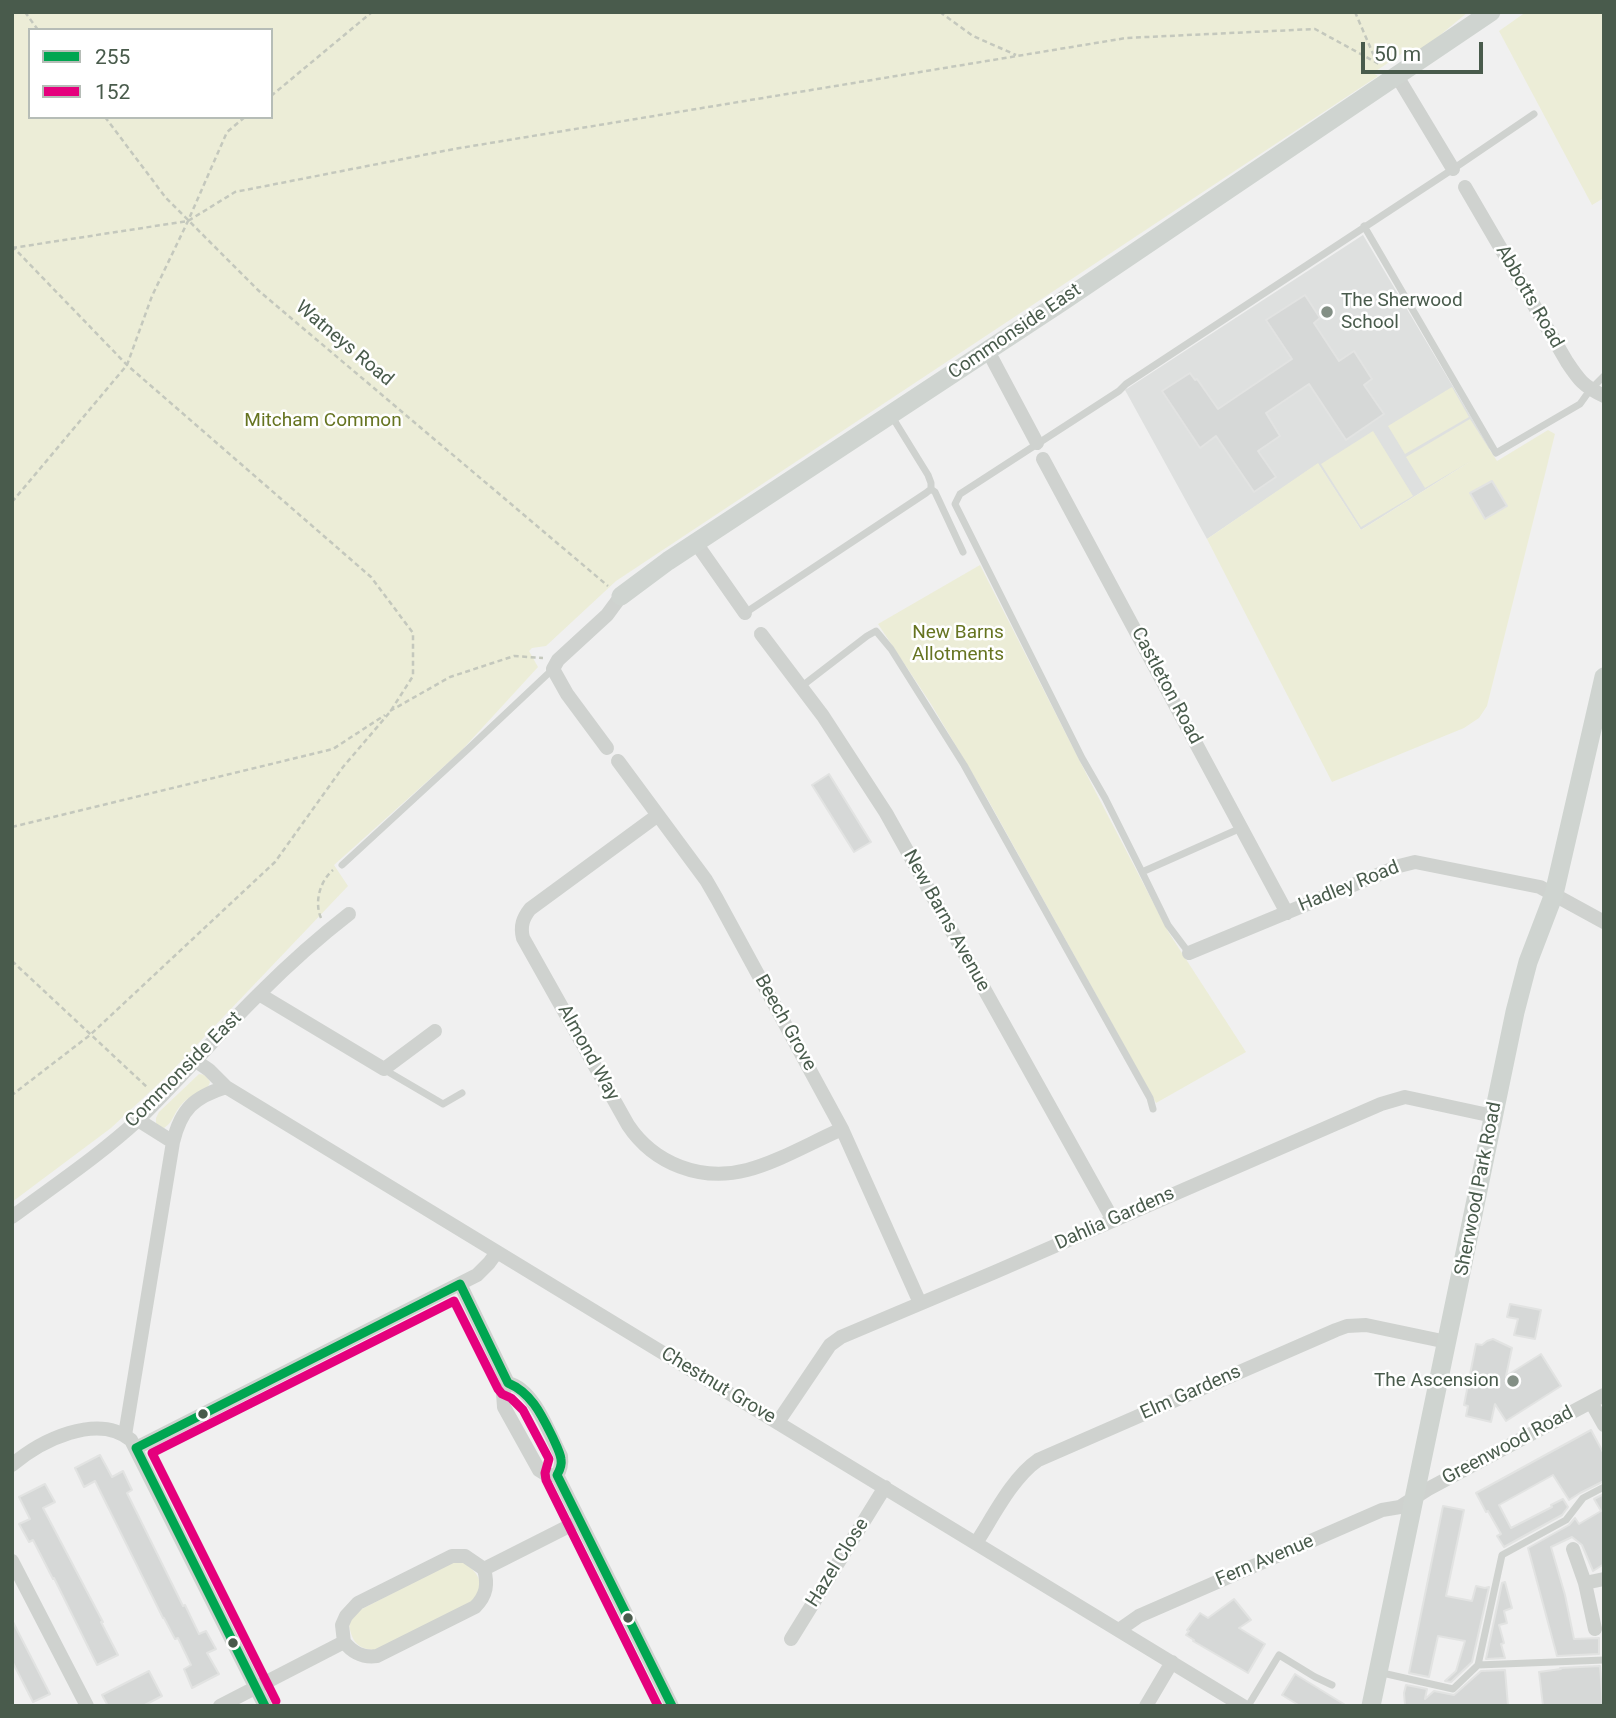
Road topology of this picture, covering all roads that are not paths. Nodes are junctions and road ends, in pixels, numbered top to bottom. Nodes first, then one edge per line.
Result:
1 (1491, 12) edge
2 (1397, 76) junction
3 (1534, 114) dead end
4 (1453, 169) junction
5 (1465, 187) dead end
6 (1364, 226) junction
7 (988, 351) junction
8 (1604, 376) edge
9 (1597, 393) edge
10 (891, 415) junction
11 (1037, 443) junction
12 (1043, 459) dead end
13 (931, 489) junction
14 (696, 543) junction
15 (964, 552) dead end
16 (621, 596) joint
17 (745, 613) joint
18 (761, 634) dead end
19 (555, 664) junction
20 (802, 686) junction
21 (1603, 686) edge
22 (607, 748) dead end
23 (618, 761) dead end
24 (658, 815) junction
25 (1242, 827) junction
26 (342, 865) road end
27 (1142, 872) junction
28 (1554, 894) junction
29 (1287, 913) junction
30 (349, 914) dead end
31 (1604, 922) edge
32 (1189, 953) joint
33 (259, 993) junction
34 (435, 1031) dead end
35 (196, 1060) junction
36 (384, 1069) junction
37 (226, 1087) junction
38 (462, 1093) dead end
39 (1153, 1109) dead end
40 (1493, 1116) junction
41 (138, 1119) junction
42 (842, 1129) junction
43 (173, 1142) junction
44 (12, 1217) edge
45 (1113, 1220) junction
46 (497, 1252) junction
47 (460, 1284) junction
48 (920, 1303) junction
49 (1447, 1342) junction
50 (508, 1383) junction
51 (1597, 1398) edge
52 (778, 1422) junction
53 (1604, 1425) edge
54 (125, 1435) junction
55 (136, 1448) junction
56 (12, 1465) edge
57 (556, 1475) junction
58 (885, 1487) junction
59 (1604, 1487) edge
60 (1413, 1498) junction
61 (579, 1521) junction
62 (976, 1543) junction
63 (1573, 1549) dead end
64 (12, 1561) edge
65 (484, 1569) junction
66 (1604, 1579) edge
67 (1586, 1583) junction
68 (1595, 1629) dead end
69 (1119, 1630) junction
70 (792, 1639) dead end
71 (344, 1642) junction
72 (1604, 1660) edge
73 (1172, 1662) junction
74 (1478, 1665) junction
75 (1378, 1672) junction
76 (1332, 1685) dead end
77 (256, 1687) junction
78 (82, 1704) edge
79 (220, 1706) edge
80 (265, 1706) edge
81 (672, 1706) edge
82 (1146, 1706) edge
83 (1246, 1706) edge
84 (1371, 1706) edge

1 - 2 street, Commonside East
2 - 4 street
2 - 7 street, Commonside East
3 - 4 lane
4 - 6 lane
5 - 9 street, Abbotts Road
6 - 9 lane
6 - 11 lane
7 - 10 street, Commonside East
7 - 11 street
8 - 9 lane
10 - 13 lane
10 - 14 street, Commonside East
11 - 27 lane
12 - 25 street, Castleton Road
13 - 15 lane
13 - 17 lane
14 - 16 street, Commonside East
14 - 17 street
16 - 19 street, Commonside East
18 - 20 street, New Barns Avenue
19 - 22 street
19 - 26 lane
20 - 39 lane
20 - 45 street, New Barns Avenue
21 - 28 street, Sherwood Park Road
23 - 24 street, Beech Grove
24 - 42 street, Beech Grove
24 - 42 street, Almond Way
25 - 27 lane
25 - 29 street, Castleton Road
27 - 32 lane
28 - 29 street, Hadley Road
28 - 31 street, Hadley Road
28 - 40 street, Sherwood Park Road
29 - 32 street, Hadley Road
30 - 33 street, Commonside East
33 - 35 street, Commonside East
33 - 36 street
34 - 36 street
35 - 37 street, Chestnut Grove
35 - 41 street, Commonside East
36 - 38 lane
37 - 43 street
37 - 46 street, Chestnut Grove
40 - 45 street, Dahlia Gardens
40 - 49 street, Sherwood Park Road
41 - 43 street
41 - 44 street, Commonside East
42 - 48 street, Beech Grove
43 - 54 street
45 - 48 street, Dahlia Gardens
46 - 47 street
46 - 52 street, Chestnut Grove
47 - 50 street
47 - 55 street
48 - 52 street, Dahlia Gardens
49 - 60 street, Sherwood Park Road
49 - 62 street, Elm Gardens
50 - 57 street
50 - 57 street
51 - 53 street
51 - 60 street, Greenwood Road
52 - 58 street, Chestnut Grove
54 - 55 street
54 - 56 street
55 - 77 street
57 - 61 street
58 - 62 street, Chestnut Grove
58 - 70 street, Hazel Close
59 - 74 lane
60 - 69 street, Fern Avenue
60 - 75 street, Sherwood Park Road
61 - 65 street
61 - 81 street
62 - 69 street, Chestnut Grove
63 - 67 street
64 - 78 street
65 - 71 street
65 - 71 street
66 - 67 street
67 - 68 street
69 - 73 street, Chestnut Grove
71 - 77 street
72 - 74 lane
73 - 82 street
73 - 83 street, Chestnut Grove
74 - 75 lane
75 - 84 street, Sherwood Park Road
76 - 83 lane
77 - 79 street
77 - 80 street

